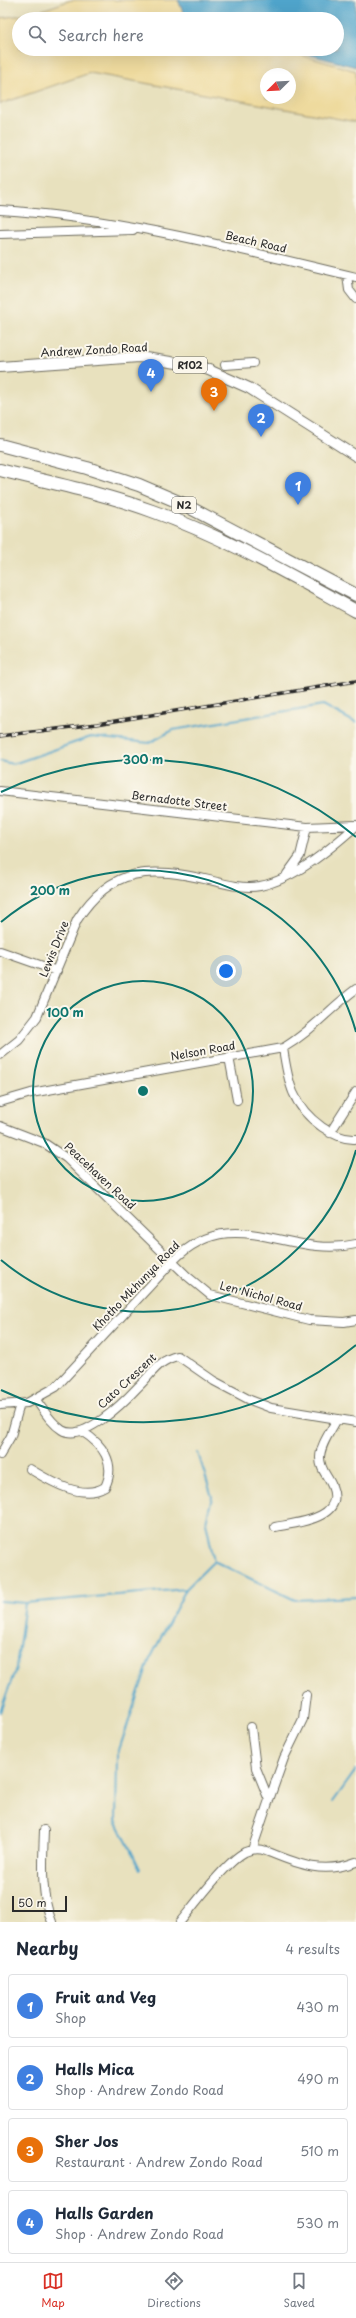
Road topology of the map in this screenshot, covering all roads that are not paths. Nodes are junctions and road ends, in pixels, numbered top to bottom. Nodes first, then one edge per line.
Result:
1 (0, 211) edge
2 (96, 221) junction
3 (150, 230) junction
4 (95, 232) junction
5 (0, 234) edge
6 (347, 275) junction
7 (356, 277) edge
8 (356, 299) edge
9 (253, 363) dead end
10 (225, 365) dead end
11 (0, 367) edge
12 (0, 446) edge
13 (356, 456) edge
14 (0, 470) edge
15 (356, 594) edge
16 (356, 611) edge
17 (0, 791) edge
18 (356, 825) edge
19 (307, 827) junction
20 (287, 875) junction
21 (0, 951) edge
22 (57, 972) junction
23 (356, 989) edge
24 (283, 1048) junction
25 (0, 1055) edge
26 (229, 1057) junction
27 (356, 1092) edge
28 (237, 1100) dead end
29 (0, 1102) edge
30 (0, 1126) edge
31 (330, 1132) junction
32 (356, 1139) edge
33 (356, 1244) edge
34 (173, 1261) junction
35 (356, 1320) edge
36 (36, 1400) junction
37 (20, 1404) junction
38 (0, 1405) edge
39 (336, 1419) junction
40 (356, 1422) edge
41 (82, 1432) junction
42 (0, 1455) edge
43 (30, 1469) dead end
44 (275, 1527) dead end
45 (306, 1695) dead end
46 (251, 1727) dead end
47 (269, 1800) junction
48 (44, 1830) dead end
49 (252, 1850) junction
50 (356, 1862) edge
51 (52, 1922) edge
52 (180, 1922) edge

1 - 2 street, Beach Road
2 - 3 street, Beach Road
2 - 4 street
3 - 4 street, Beach Road
3 - 6 street, Beach Road
4 - 5 street, Beach Road
6 - 7 street, Beach Road
6 - 8 street
9 - 10 street
11 - 13 main road, Andrew Zondo Road / R102
12 - 15 highway, N2
14 - 16 highway, N2
17 - 19 street, Bernadotte Street
18 - 19 street, Bernadotte Street
18 - 20 street, Lewis Drive
19 - 20 street
20 - 22 street, Lewis Drive
21 - 22 street
22 - 25 street, Lewis Drive
23 - 24 street
24 - 26 street, Nelson Road
24 - 31 street
26 - 28 street
26 - 29 street, Nelson Road
27 - 31 street
30 - 34 street, Peacehaven Road
31 - 32 street
33 - 34 street, Khotho Mkhunya Road
34 - 35 street, Len Nichol Road
34 - 36 street, Khotho Mkhunya Road
36 - 37 street, Khotho Mkhunya Road
36 - 41 street
37 - 38 street, Khotho Mkhunya Road
37 - 42 street
39 - 40 street, Cato Crescent
39 - 41 street, Cato Crescent
39 - 44 street
41 - 43 street
45 - 47 street
46 - 47 street
47 - 49 street
48 - 51 street
49 - 50 street
49 - 52 street

